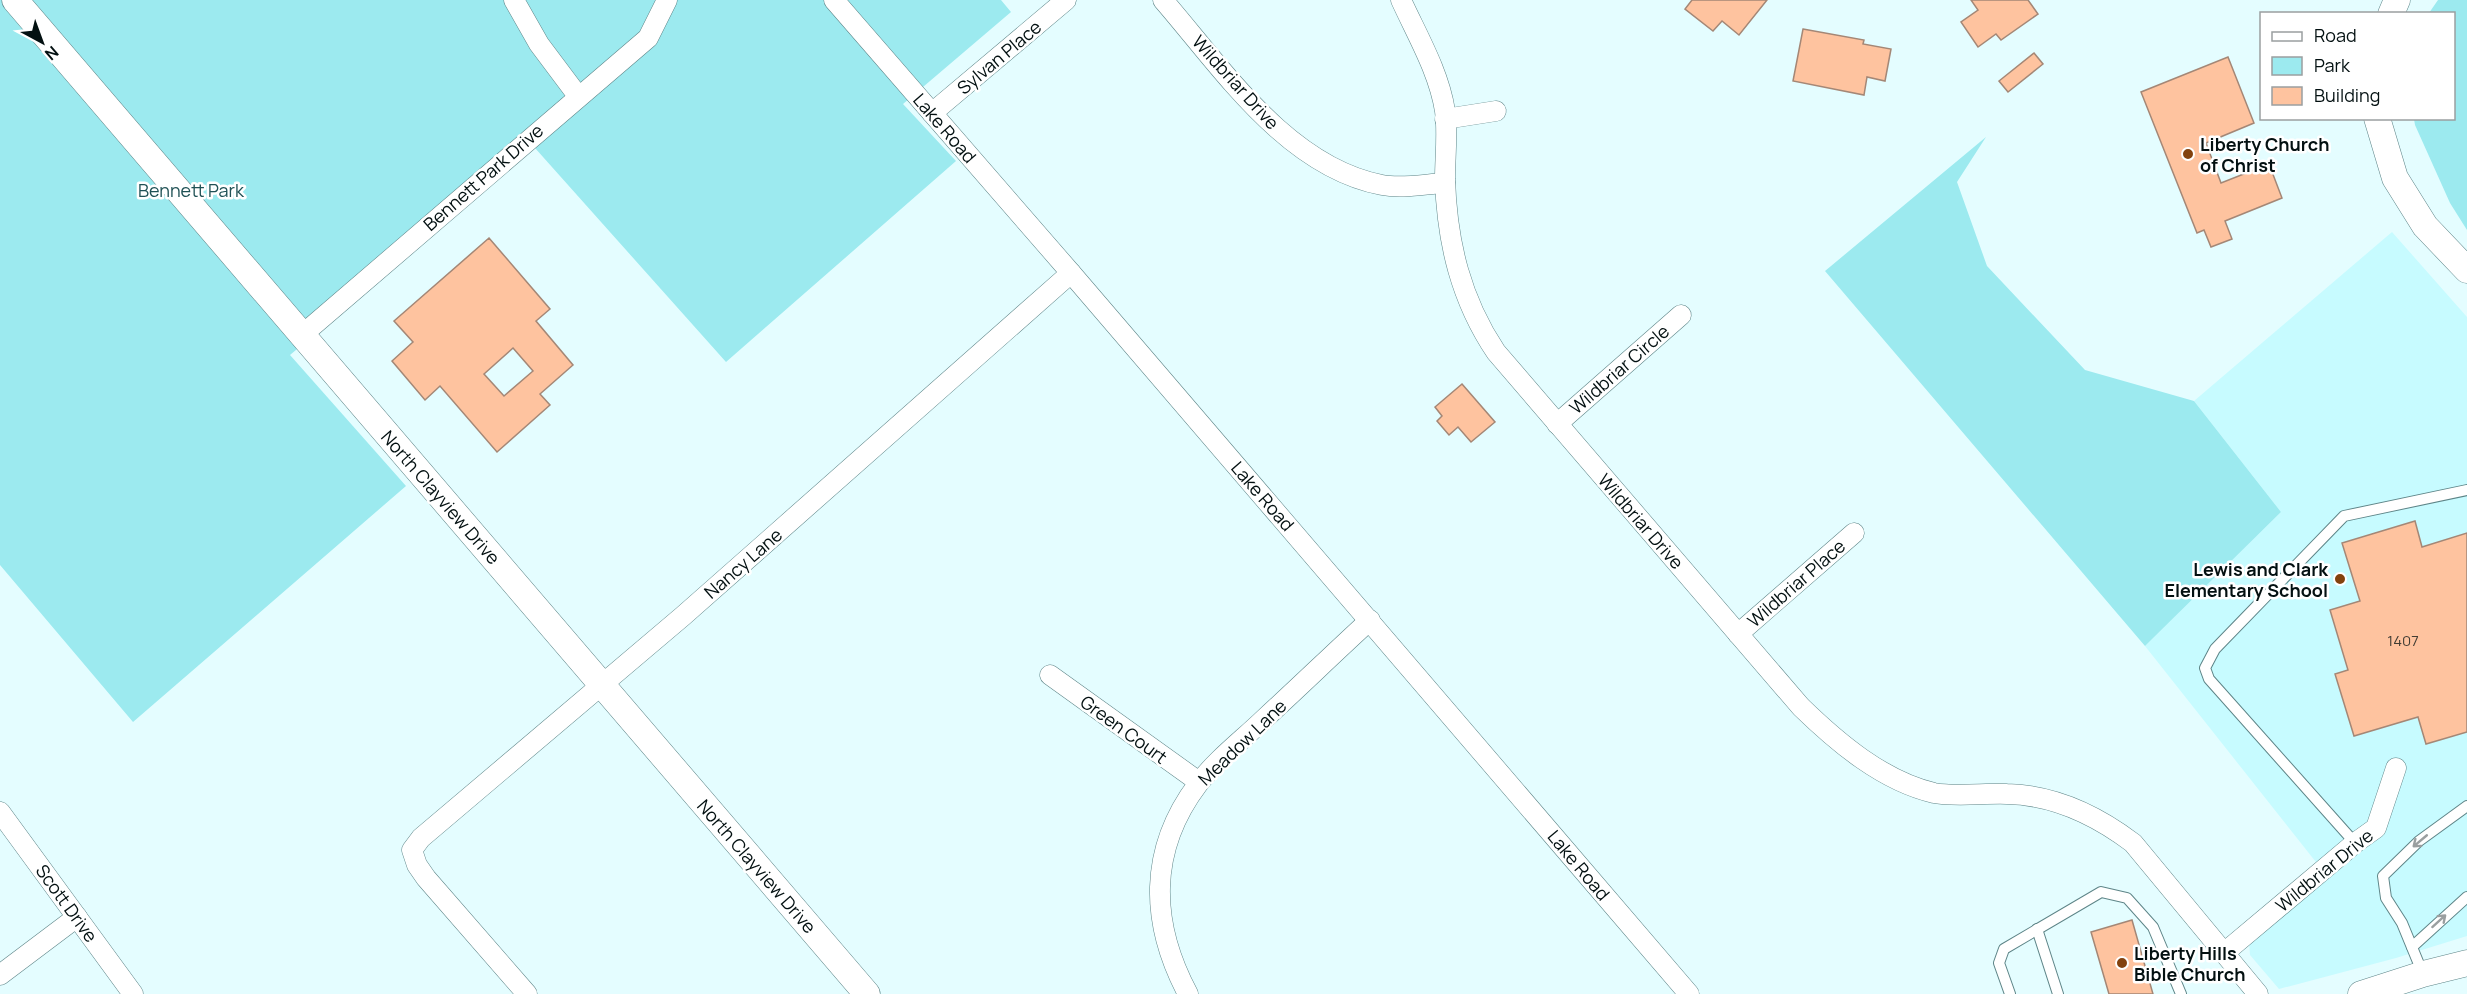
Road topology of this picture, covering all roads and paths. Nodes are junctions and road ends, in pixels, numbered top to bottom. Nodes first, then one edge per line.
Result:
1 (15, 0) edge
2 (513, 0) edge
3 (667, 0) edge
4 (834, 0) edge
5 (1066, 0) edge
6 (1163, 0) edge
7 (1401, 0) edge
8 (578, 96) junction
9 (1496, 111) dead end
10 (932, 113) junction
11 (1445, 119) junction
12 (2378, 120) edge
13 (1445, 183) junction
14 (2467, 270) edge
15 (1071, 273) junction
16 (1681, 315) dead end
17 (302, 335) junction
18 (1557, 424) junction
19 (2467, 490) edge
20 (1854, 533) dead end
21 (1370, 620) junction
22 (1738, 634) junction
23 (1050, 675) dead end
24 (603, 685) junction
25 (2396, 768) dead end
26 (1199, 782) junction
27 (2467, 806) edge
28 (0, 812) edge
29 (2355, 843) junction
30 (2467, 897) edge
31 (77, 917) junction
32 (2037, 929) junction
33 (2412, 946) junction
34 (2224, 953) junction
35 (2467, 963) edge
36 (2423, 974) junction
37 (0, 975) edge
38 (133, 994) edge
39 (527, 994) edge
40 (867, 994) edge
41 (1188, 994) edge
42 (1689, 994) edge
43 (2010, 994) edge
44 (2058, 994) edge
45 (2181, 994) edge
46 (2258, 994) edge
47 (2361, 994) edge

1 - 17 street, North Clayview Drive
2 - 8 street
3 - 8 street
4 - 10 street, Lake Road
5 - 10 street, Sylvan Place
6 - 13 street, Wildbriar Drive
7 - 11 street
8 - 17 street, Bennett Park Drive
9 - 11 street
10 - 15 street, Lake Road
11 - 13 street
12 - 14 street
13 - 18 street, Wildbriar Drive
15 - 21 street, Lake Road
15 - 24 street, Nancy Lane
16 - 18 street, Wildbriar Circle
17 - 24 street, North Clayview Drive
18 - 22 street, Wildbriar Drive
19 - 29 lane
20 - 22 street, Wildbriar Place
21 - 26 street, Meadow Lane
21 - 42 street, Lake Road
22 - 34 street, Wildbriar Drive
23 - 26 street, Green Court
24 - 39 street, Nancy Lane
24 - 40 street, North Clayview Drive
25 - 29 street, Wildbriar Drive
26 - 41 street, Meadow Lane
27 -> 33 lane
28 - 31 street, Scott Drive
29 - 34 street, Wildbriar Drive
33 -> 30 lane
31 - 37 street
31 - 38 street, Scott Drive
32 - 43 lane
32 - 44 lane
32 - 45 lane
33 - 36 lane
34 - 46 street, Wildbriar Drive
35 - 36 street
36 - 47 street

